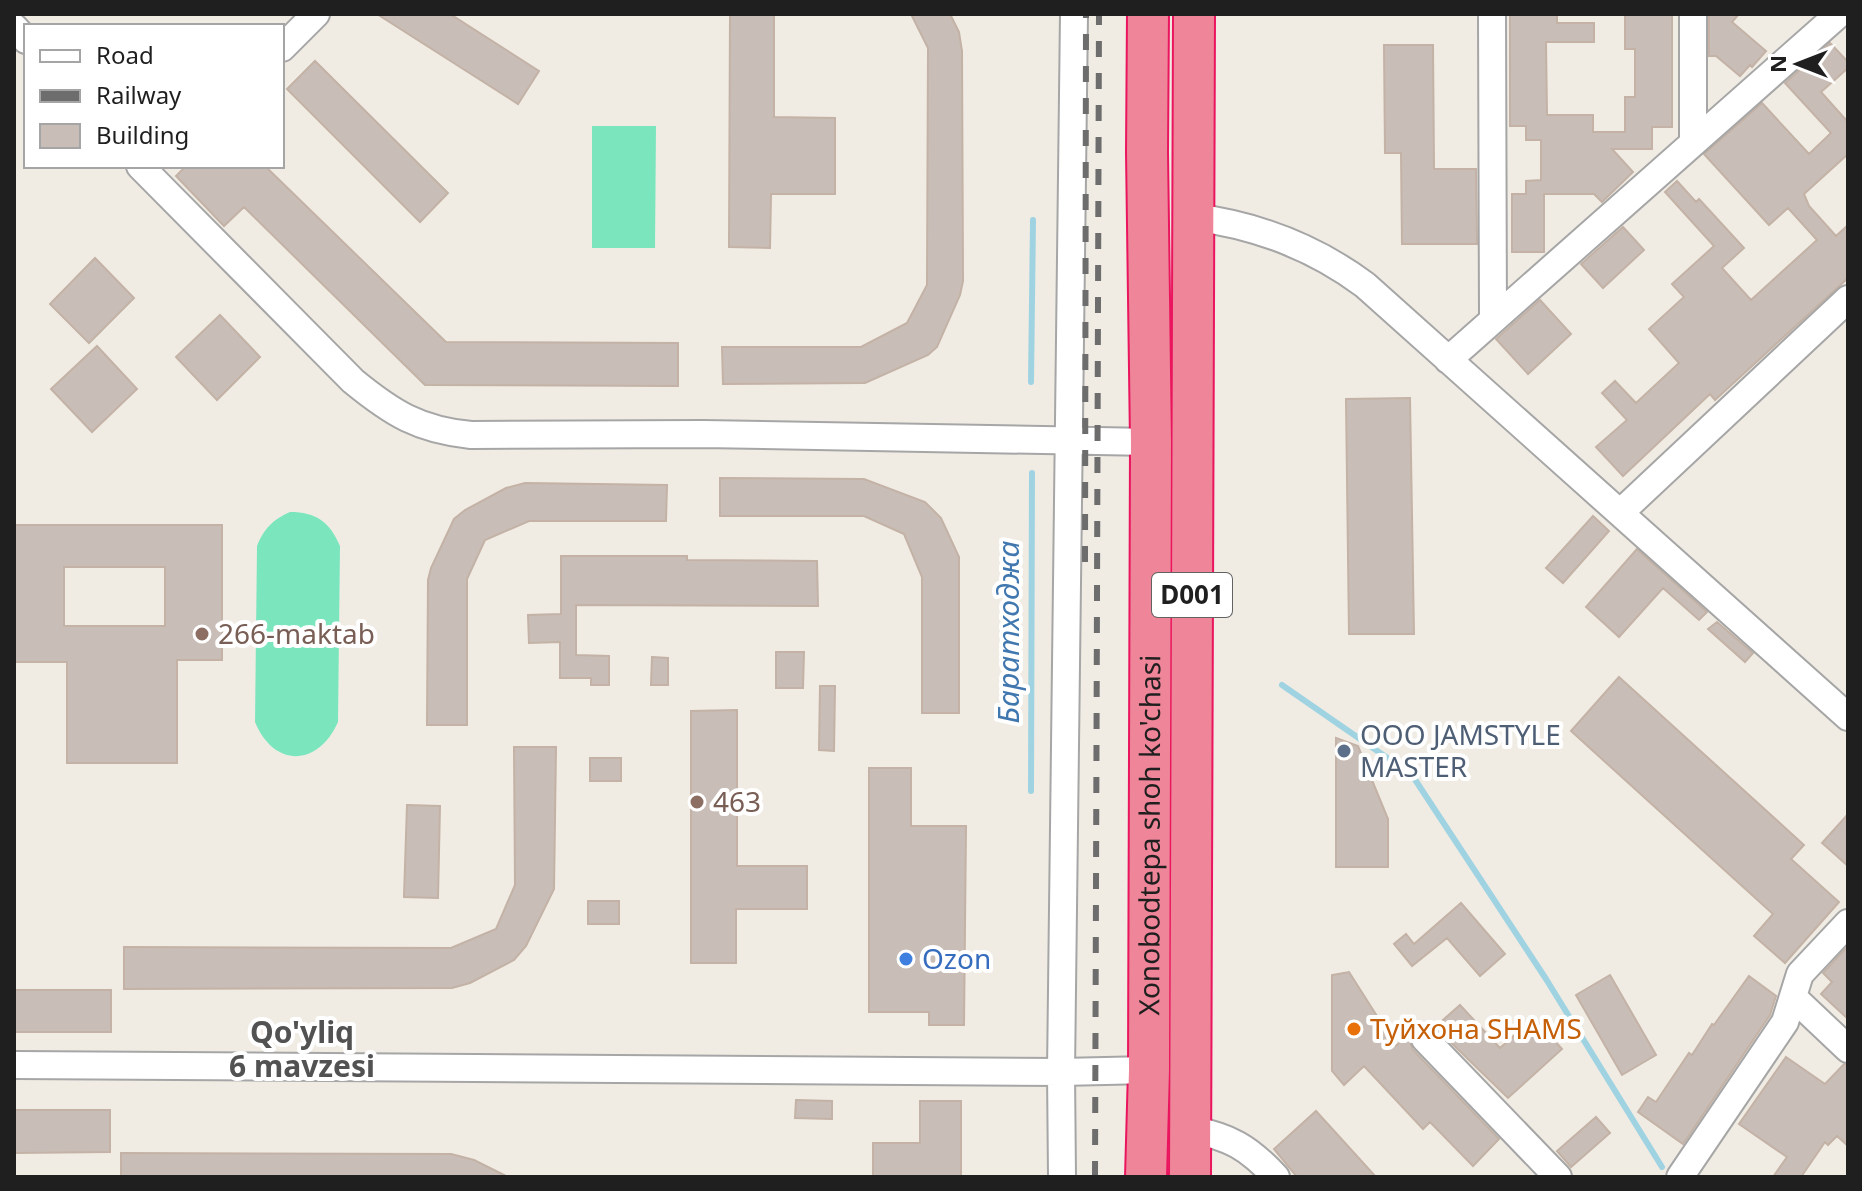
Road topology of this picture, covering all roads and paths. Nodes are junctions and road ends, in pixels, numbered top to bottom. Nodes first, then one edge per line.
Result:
1 (316, 14) edge
2 (1074, 14) edge
3 (1148, 14) edge
4 (1194, 14) edge
5 (1492, 14) edge
6 (1693, 14) edge
7 (1839, 14) edge
8 (284, 46) edge
9 (1693, 143) junction
10 (144, 168) edge
11 (1193, 217) junction
12 (1848, 299) edge
13 (1493, 320) junction
14 (1448, 360) junction
15 (1069, 441) junction
16 (1151, 442) junction
17 (1621, 512) junction
18 (1848, 717) edge
19 (1149, 903) junction
20 (1191, 903) junction
21 (1848, 923) edge
22 (1794, 998) junction
23 (1425, 1039) dead end
24 (1848, 1049) edge
25 (14, 1065) edge
26 (1149, 1070) junction
27 (1061, 1072) junction
28 (1190, 1129) junction
29 (1062, 1177) edge
30 (1146, 1177) edge
31 (1190, 1177) edge
32 (1276, 1177) edge
33 (1558, 1177) edge
34 (1680, 1177) edge

1 - 8 street
2 - 15 street
3 - 16 highway, Xonobodtepa shoh ko'chasi / D001
4 - 11 highway, Xonobodtepa shoh ko'chasi / D001
5 - 13 street
6 - 9 street
7 - 9 street
9 - 13 street
10 - 15 street
11 - 14 street
11 - 20 highway, Xonobodtepa shoh ko'chasi / D001
12 - 17 street
13 - 14 street
14 - 17 street
15 - 16 street
15 - 27 street
16 - 19 highway, Xonobodtepa shoh ko'chasi / D001
17 - 18 street
19 - 20 highway
19 - 26 highway, Xonobodtepa shoh ko'chasi / D001
20 - 28 highway, Xonobodtepa shoh ko'chasi / D001
21 - 22 street
22 - 24 street
22 - 34 street
23 - 33 street
25 - 27 street
26 - 27 street
26 - 30 highway, Xonobodtepa shoh ko'chasi / D001
27 - 29 street
28 - 31 highway, Xonobodtepa shoh ko'chasi / D001
28 - 32 street

